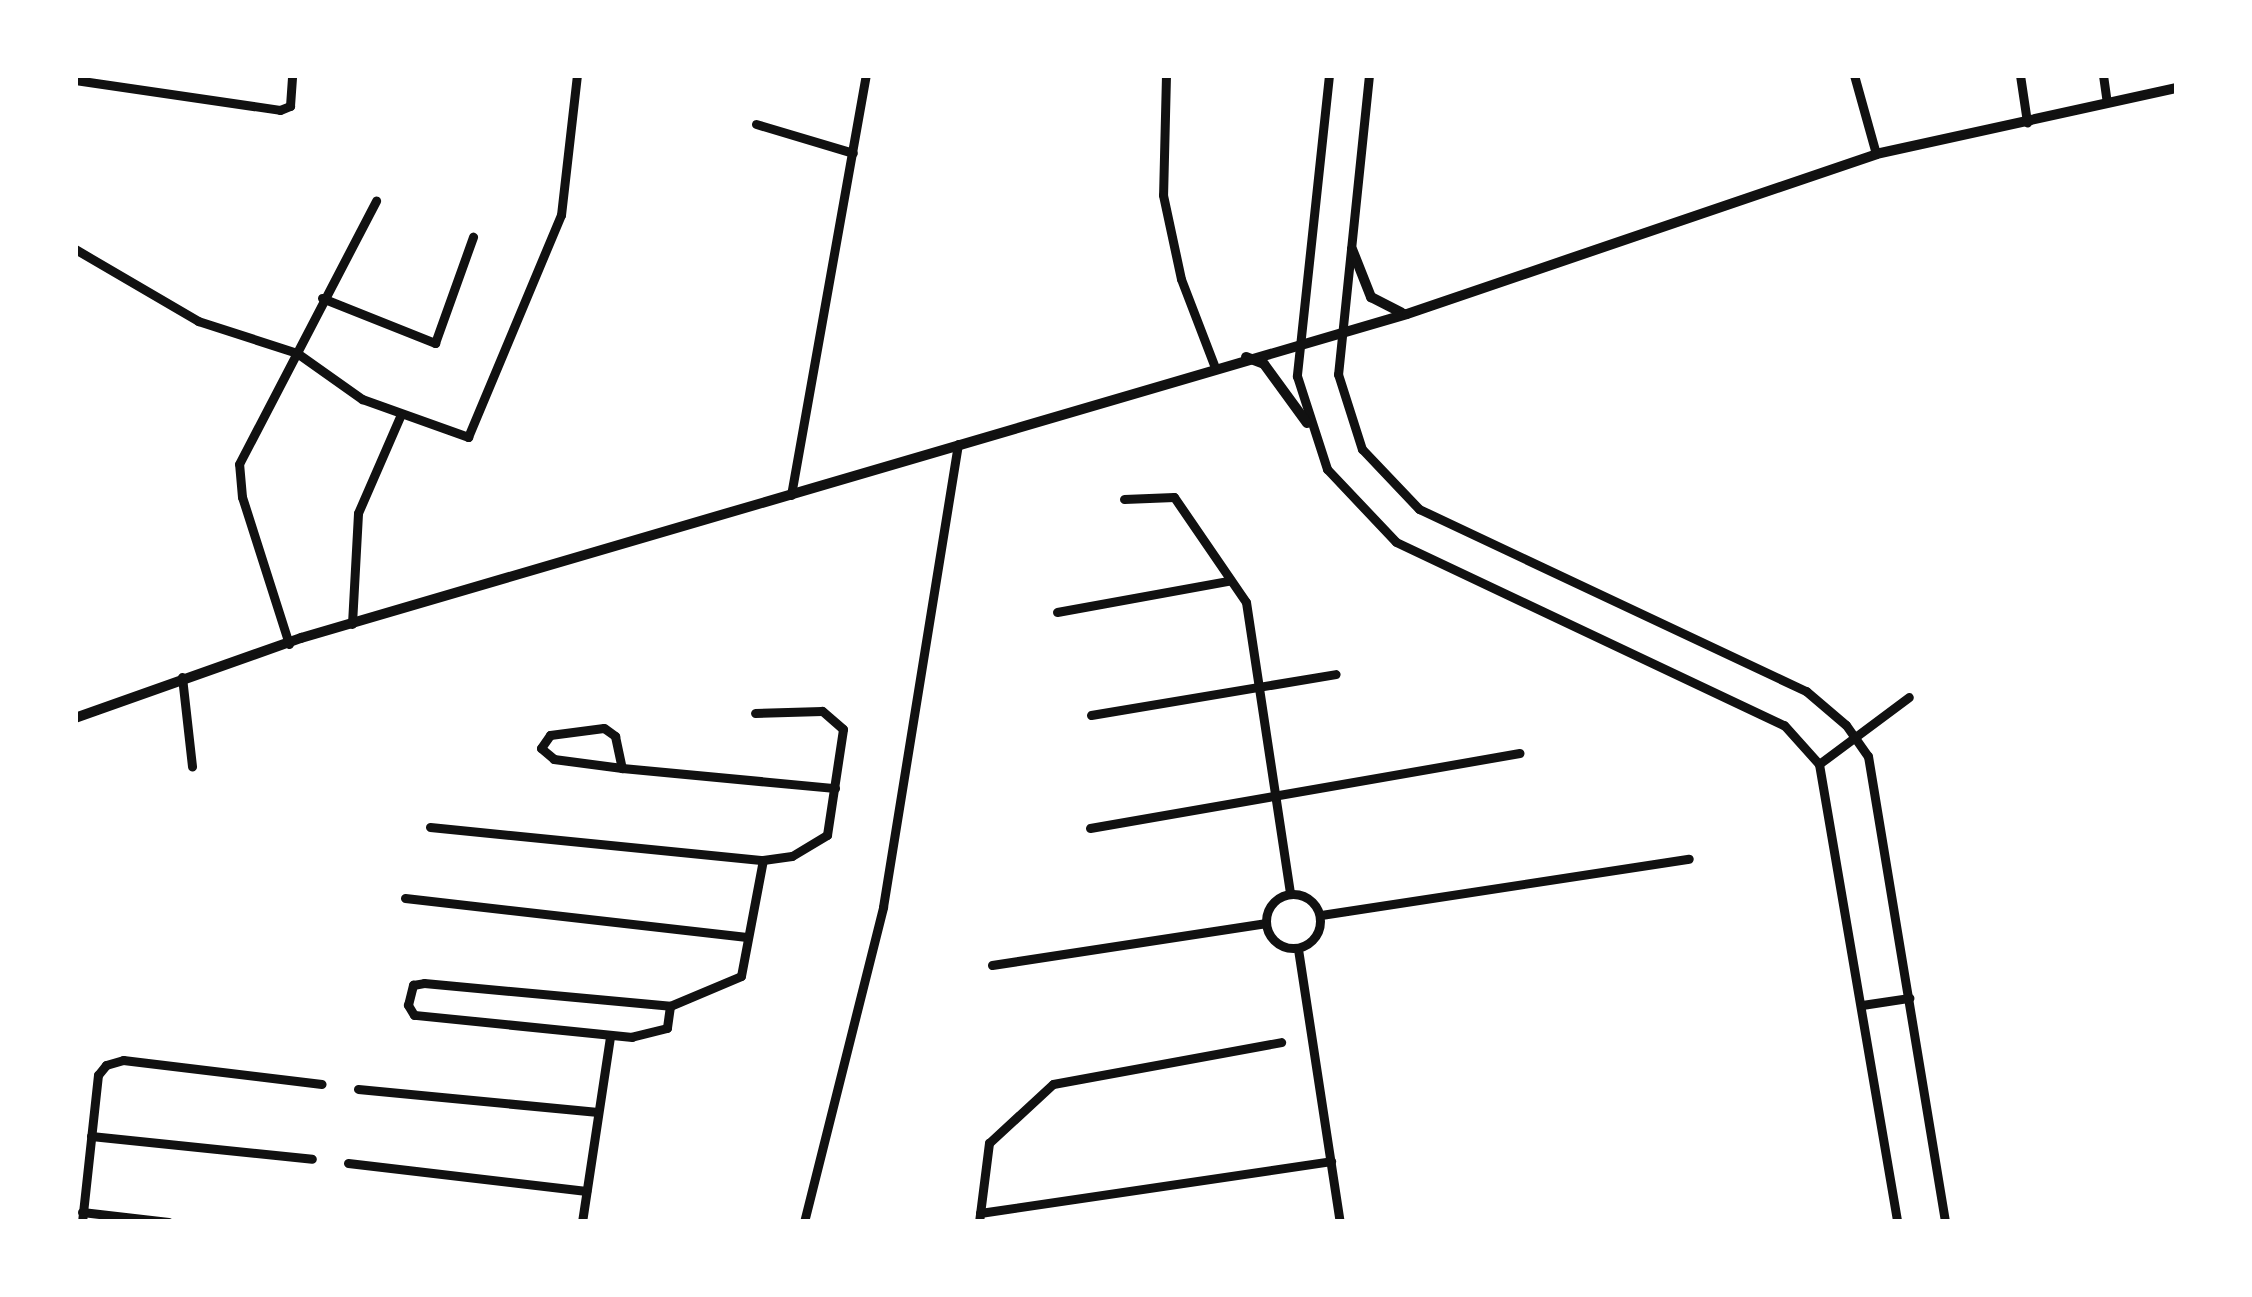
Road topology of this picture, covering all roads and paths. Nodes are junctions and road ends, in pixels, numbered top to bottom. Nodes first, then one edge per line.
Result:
1 (292, 75) edge
2 (577, 75) edge
3 (866, 75) edge
4 (1166, 75) edge
5 (1329, 75) edge
6 (1370, 75) edge
7 (1854, 75) edge
8 (2020, 75) edge
9 (2103, 75) edge
10 (75, 80) edge
11 (2177, 88) edge
12 (2107, 102) junction
13 (2027, 122) junction
14 (756, 124) dead end
15 (853, 152) junction
16 (1876, 154) junction
17 (376, 201) dead end
18 (473, 237) dead end
19 (75, 249) edge
20 (1352, 249) junction
21 (322, 298) junction
22 (1407, 314) junction
23 (1343, 333) junction
24 (1301, 344) junction
25 (297, 353) junction
26 (1246, 357) junction
27 (1214, 365) junction
28 (401, 414) junction
29 (1307, 423) junction
30 (958, 444) junction
31 (791, 495) junction
32 (1124, 500) dead end
33 (1228, 581) junction
34 (1057, 612) dead end
35 (352, 624) junction
36 (289, 644) junction
37 (1336, 674) dead end
38 (182, 677) junction
39 (1258, 686) junction
40 (1909, 697) dead end
41 (755, 713) dead end
42 (1091, 715) dead end
43 (75, 718) edge
44 (1855, 737) junction
45 (1519, 753) dead end
46 (1819, 764) junction
47 (192, 766) dead end
48 (622, 768) junction
49 (835, 788) junction
50 (1275, 796) junction
51 (430, 827) dead end
52 (1090, 828) dead end
53 (1689, 859) dead end
54 (763, 860) junction
55 (1290, 893) junction
56 (405, 898) dead end
57 (1321, 915) junction
58 (1265, 923) junction
59 (747, 938) junction
60 (1298, 949) junction
61 (992, 964) dead end
62 (1909, 998) junction
63 (1862, 1005) junction
64 (670, 1006) junction
65 (610, 1036) junction
66 (1281, 1042) dead end
67 (322, 1084) dead end
68 (358, 1089) dead end
69 (598, 1112) junction
70 (92, 1136) junction
71 (312, 1159) dead end
72 (1330, 1161) junction
73 (348, 1163) dead end
74 (586, 1191) junction
75 (82, 1217) edge
76 (979, 1218) edge
77 (168, 1222) edge
78 (582, 1222) edge
79 (804, 1222) edge
80 (1340, 1222) edge
81 (1897, 1222) edge
82 (1946, 1222) edge

1 - 10 street
2 - 28 street
3 - 15 street
4 - 27 street
5 - 24 street
6 - 20 street
7 - 16 street
8 - 13 street
9 - 12 street
11 - 12 street
12 - 13 street
13 - 16 street
14 - 15 street
15 - 31 street
16 - 22 street
17 - 21 street
18 - 21 street
19 - 25 street
20 - 22 street
20 - 23 street
21 - 25 street
22 - 23 street
23 - 24 street
23 - 44 street
24 - 26 street
24 - 29 street
25 - 28 street
25 - 36 street
26 - 27 street
26 - 29 street
27 - 30 street
28 - 35 street
29 - 46 street
30 - 31 street
30 - 79 street
31 - 35 street
32 - 33 street
33 - 34 street
33 - 39 street
35 - 36 street
36 - 38 street
37 - 39 street
38 - 43 street
38 - 47 street
39 - 42 street
39 - 50 street
40 - 44 street
41 - 49 street
44 - 46 street
44 - 62 street
45 - 50 street
46 - 63 street
48 - 48 street
48 - 49 street
49 - 54 street
50 - 52 street
50 - 55 street
51 - 54 street
53 - 57 street
54 - 59 street
55 - 57 street
55 - 58 street
56 - 59 street
57 - 60 street
58 - 60 street
58 - 61 street
59 - 64 street
60 - 72 street
62 - 63 street
62 - 82 street
63 - 81 street
64 - 65 street
64 - 65 street
65 - 69 street
66 - 76 street
67 - 70 street
68 - 69 street
69 - 74 street
70 - 71 street
70 - 75 street
72 - 76 street
72 - 80 street
73 - 74 street
74 - 78 street
75 - 77 street

